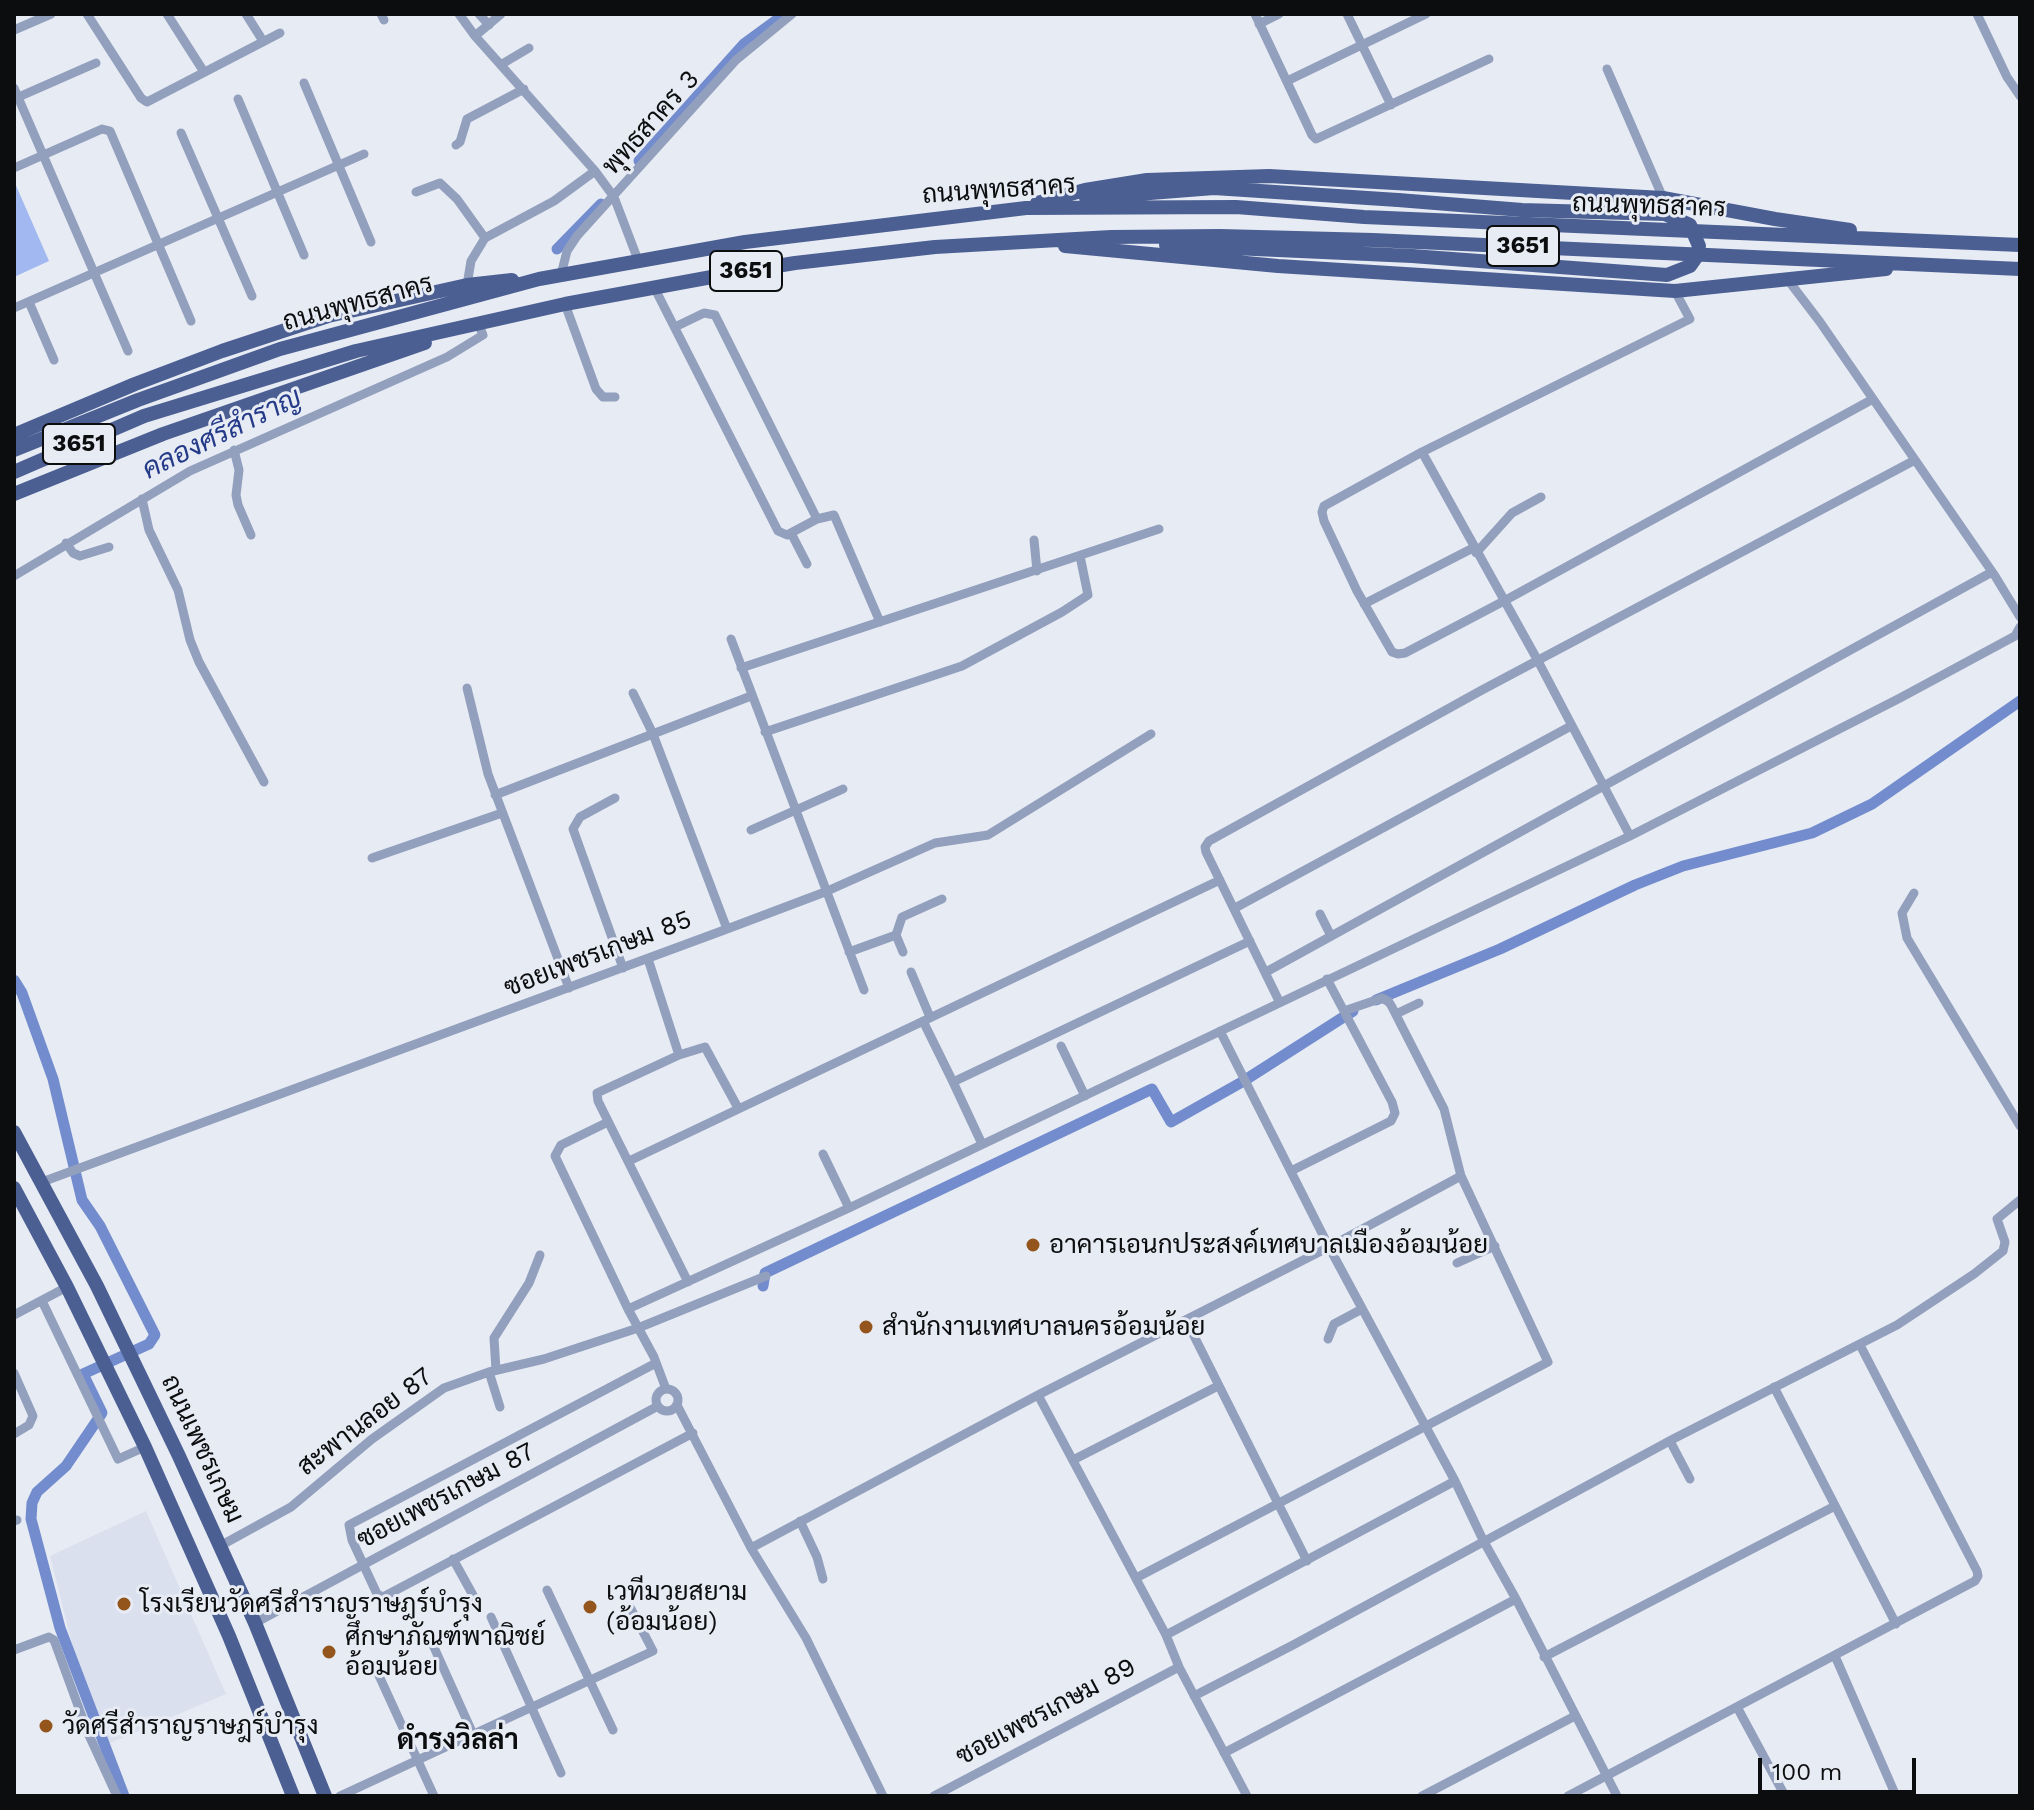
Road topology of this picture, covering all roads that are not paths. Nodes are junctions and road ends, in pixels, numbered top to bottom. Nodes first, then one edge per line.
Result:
1 (51, 14) edge
2 (87, 14) edge
3 (167, 14) edge
4 (246, 14) edge
5 (459, 14) edge
6 (479, 14) edge
7 (501, 14) edge
8 (792, 14) edge
9 (1279, 14) edge
10 (1347, 14) edge
11 (1426, 14) edge
12 (1977, 14) edge
13 (1257, 19) edge
14 (489, 25) junction
15 (14, 30) edge
16 (280, 33) dead end
17 (475, 36) junction
18 (263, 41) junction
19 (1362, 45) junction
20 (529, 48) dead end
21 (1489, 59) dead end
22 (96, 63) dead end
23 (502, 64) junction
24 (1607, 69) dead end
25 (204, 72) junction
26 (1287, 81) junction
27 (304, 83) dead end
28 (524, 89) junction
29 (15, 95) edge
30 (2020, 96) edge
31 (238, 99) dead end
32 (1391, 105) junction
33 (181, 133) dead end
34 (456, 145) dead end
35 (364, 154) dead end
36 (44, 155) junction
37 (338, 166) junction
38 (14, 168) edge
39 (598, 175) junction
40 (277, 192) junction
41 (416, 192) dead end
42 (614, 197) junction
43 (1663, 198) junction
44 (1026, 208) junction
45 (219, 218) junction
46 (485, 238) junction
47 (1025, 241) junction
48 (1928, 241) junction
49 (371, 242) dead end
50 (159, 245) junction
51 (2020, 245) edge
52 (304, 255) dead end
53 (638, 260) junction
54 (1929, 264) junction
55 (2020, 269) edge
56 (94, 273) junction
57 (561, 275) junction
58 (539, 279) junction
59 (1788, 280) junction
60 (467, 285) junction
61 (654, 287) junction
62 (1675, 291) junction
63 (252, 296) dead end
64 (29, 302) junction
65 (565, 304) junction
66 (14, 308) edge
67 (191, 321) dead end
68 (477, 327) junction
69 (675, 327) junction
70 (128, 351) dead end
71 (54, 360) dead end
72 (615, 397) dead end
73 (1873, 399) junction
74 (14, 435) edge
75 (14, 450) edge
76 (234, 450) junction
77 (1422, 452) junction
78 (1915, 460) junction
79 (14, 472) edge
80 (14, 494) edge
81 (1541, 497) dead end
82 (142, 499) junction
83 (817, 519) junction
84 (1159, 529) dead end
85 (791, 533) junction
86 (251, 535) dead end
87 (1034, 540) dead end
88 (66, 543) junction
89 (109, 547) dead end
90 (1474, 550) junction
91 (1080, 556) junction
92 (807, 564) dead end
93 (1037, 571) junction
94 (1992, 572) junction
95 (14, 576) edge
96 (1504, 601) junction
97 (1364, 604) junction
98 (2020, 617) edge
99 (880, 622) junction
100 (2020, 627) edge
101 (731, 639) dead end
102 (1538, 661) junction
103 (741, 668) junction
104 (467, 688) dead end
105 (633, 693) dead end
106 (751, 696) junction
107 (1571, 726) junction
108 (765, 732) junction
109 (653, 734) junction
110 (1151, 734) dead end
111 (264, 782) dead end
112 (1605, 788) junction
113 (843, 789) dead end
114 (495, 795) junction
115 (615, 798) dead end
116 (795, 809) junction
117 (502, 813) junction
118 (751, 830) dead end
119 (1630, 836) junction
120 (372, 858) dead end
121 (1220, 880) junction
122 (825, 892) junction
123 (1914, 893) dead end
124 (942, 899) dead end
125 (1235, 908) junction
126 (1320, 914) dead end
127 (727, 929) junction
128 (896, 935) junction
129 (1331, 936) junction
130 (1250, 941) junction
131 (849, 952) junction
132 (903, 952) dead end
133 (648, 959) junction
134 (623, 968) junction
135 (911, 972) dead end
136 (1266, 972) junction
137 (1327, 979) junction
138 (569, 988) junction
139 (864, 990) dead end
140 (1279, 1001) junction
141 (1419, 1003) dead end
142 (1344, 1011) junction
143 (1396, 1014) junction
144 (927, 1019) junction
145 (1220, 1031) junction
146 (1061, 1046) dead end
147 (679, 1055) junction
148 (953, 1082) junction
149 (1085, 1096) junction
150 (738, 1108) junction
151 (608, 1122) junction
152 (2020, 1126) edge
153 (14, 1132) edge
154 (982, 1144) junction
155 (823, 1154) dead end
156 (629, 1161) junction
157 (1291, 1171) junction
158 (1461, 1176) junction
159 (42, 1182) junction
160 (14, 1188) edge
161 (2020, 1200) edge
162 (849, 1208) junction
163 (1495, 1246) junction
164 (1329, 1247) junction
165 (540, 1255) dead end
166 (1457, 1263) dead end
167 (766, 1276) dead end
168 (688, 1282) junction
169 (67, 1287) junction
170 (42, 1301) junction
171 (628, 1309) junction
172 (1362, 1309) junction
173 (14, 1315) edge
174 (1186, 1320) junction
175 (638, 1328) junction
176 (1328, 1339) dead end
177 (1860, 1345) junction
178 (656, 1363) junction
179 (492, 1371) junction
180 (14, 1373) edge
181 (1218, 1386) junction
182 (1774, 1387) junction
183 (666, 1389) junction
184 (1038, 1395) junction
185 (677, 1405) junction
186 (658, 1406) junction
187 (500, 1407) dead end
188 (1424, 1425) junction
189 (693, 1433) junction
190 (14, 1434) edge
191 (1670, 1441) junction
192 (145, 1447) junction
193 (1073, 1460) junction
194 (1690, 1479) dead end
195 (1455, 1481) junction
196 (1277, 1503) junction
197 (1835, 1506) junction
198 (800, 1521) junction
199 (1483, 1540) junction
200 (220, 1546) junction
201 (751, 1548) junction
202 (453, 1559) junction
203 (1307, 1561) junction
204 (365, 1565) junction
205 (235, 1578) junction
206 (1136, 1578) junction
207 (823, 1579) dead end
208 (209, 1590) junction
209 (547, 1590) dead end
210 (1516, 1599) junction
211 (479, 1606) dead end
212 (630, 1607) dead end
213 (491, 1617) dead end
214 (255, 1623) junction
215 (1896, 1624) junction
216 (1166, 1635) junction
217 (229, 1636) junction
218 (433, 1645) dead end
219 (14, 1650) edge
220 (1835, 1656) junction
221 (1544, 1657) junction
222 (1179, 1667) junction
223 (376, 1669) dead end
224 (590, 1680) junction
225 (1194, 1696) junction
226 (533, 1707) junction
227 (1737, 1707) junction
228 (1575, 1716) junction
229 (613, 1730) dead end
230 (299, 1731) junction
231 (473, 1734) junction
232 (273, 1744) junction
233 (1224, 1753) junction
234 (417, 1760) junction
235 (561, 1773) dead end
236 (1606, 1776) junction
237 (117, 1796) edge
238 (293, 1796) edge
239 (325, 1796) edge
240 (340, 1796) edge
241 (434, 1796) edge
242 (883, 1796) edge
243 (934, 1796) edge
244 (1247, 1796) edge
245 (1422, 1796) edge
246 (1568, 1796) edge
247 (1617, 1796) edge
248 (1785, 1796) edge
249 (1896, 1796) edge

1 - 15 street
2 - 25 street
3 - 25 street
4 - 18 street
5 - 17 street
6 - 14 street
7 - 14 street
8 - 42 street, พุทธสาคร 3
9 - 13 street
10 - 19 street
11 - 19 street
12 - 30 street
13 - 26 street
14 - 17 street
16 - 18 street
17 - 23 street
18 - 25 street
19 - 26 street
19 - 32 street
20 - 23 street
21 - 32 street
22 - 29 street
23 - 28 street
24 - 43 street
26 - 32 street
27 - 37 street
28 - 34 street
28 - 39 street
29 - 36 street
31 - 40 street
33 - 45 street
35 - 37 street
36 - 38 street
36 - 50 street
36 - 56 street
37 - 40 street
37 - 49 street
39 - 42 street
39 - 46 street
40 - 45 street
40 - 52 street
41 - 46 street
42 - 53 street
42 - 57 street, พุทธสาคร 3
43 - 44 main road
43 - 48 main road
44 - 47 main road, bridge
44 - 48 main road, ถนนพุทธสาคร / 3651
44 - 53 main road, ถนนพุทธสาคร / 3651
45 - 50 street
45 - 63 street
46 - 60 street
47 - 54 main road, ถนนพุทธสาคร / 3651
47 - 61 main road, ถนนพุทธสาคร / 3651
47 - 62 main road
48 - 51 main road, ถนนพุทธสาคร / 3651
50 - 56 street
50 - 67 street
53 - 57 main road, ถนนพุทธสาคร / 3651
54 - 55 main road, ถนนพุทธสาคร / 3651
54 - 59 main road
56 - 64 street
56 - 70 street
57 - 58 main road, ถนนพุทธสาคร / 3651
58 - 60 main road
58 - 75 main road, ถนนพุทธสาคร / 3651
59 - 62 main road
59 - 73 street
60 - 74 main road
61 - 65 main road, ถนนพุทธสาคร / 3651
61 - 69 street
62 - 77 street
64 - 66 street
64 - 71 street
65 - 68 main road, ถนนพุทธสาคร / 3651
65 - 72 street
68 - 76 street
68 - 79 main road, ถนนพุทธสาคร / 3651
68 - 80 main road
69 - 83 street
69 - 85 street
73 - 78 street
73 - 96 street
76 - 82 street
76 - 86 street
77 - 90 street
77 - 97 street
78 - 94 street
78 - 102 street
81 - 90 street
82 - 88 street
82 - 111 street
83 - 85 street
83 - 99 street
84 - 91 street
85 - 92 street
87 - 93 street
88 - 89 street
88 - 95 street
90 - 96 street
90 - 97 street
91 - 93 street
91 - 108 street
93 - 99 street
94 - 98 street
94 - 112 street
96 - 97 street
96 - 102 street
99 - 103 street
100 - 119 street
101 - 103 street
102 - 107 street
102 - 121 street
103 - 106 street
104 - 114 street
105 - 109 street
106 - 108 street
106 - 109 street
107 - 112 street
107 - 125 street
108 - 116 street
109 - 114 street
109 - 127 street
110 - 122 street, ซอยเพชรเกษม 85
112 - 119 street
112 - 129 street
113 - 116 street
114 - 117 street
115 - 134 street
116 - 118 street
116 - 122 street
117 - 120 street
117 - 138 street
119 - 137 street
121 - 125 street
121 - 144 street
122 - 127 street, ซอยเพชรเกษม 85
122 - 131 street
123 - 152 street
124 - 128 street
125 - 130 street
126 - 129 street
127 - 133 street, ซอยเพชรเกษม 85
128 - 131 street
128 - 132 street
129 - 136 street
130 - 136 street
130 - 148 street
131 - 139 street
133 - 134 street, ซอยเพชรเกษม 85
133 - 147 street
134 - 138 street, ซอยเพชรเกษม 85
135 - 144 street
136 - 140 street
137 - 140 street
137 - 142 street
138 - 159 street, ซอยเพชรเกษม 85
140 - 145 street
141 - 143 street
142 - 143 street
142 - 157 street
143 - 158 street
144 - 148 street
144 - 150 street
145 - 149 street
145 - 157 street
146 - 149 street
147 - 150 street
147 - 151 street
148 - 154 street
149 - 154 street
150 - 156 street
151 - 156 street
151 - 171 street
153 - 159 main road, ถนนเพชรเกษม
154 - 162 street
155 - 162 street
156 - 168 street
157 - 164 street
158 - 163 street
158 - 164 street
159 - 200 main road, ถนนเพชรเกษม
160 - 169 main road, ถนนเพชรเกษม
161 - 177 street
162 - 168 street
163 - 166 street
163 - 188 street
164 - 172 street
164 - 174 street
165 - 179 street
167 - 175 street, สะพานลอย 87
168 - 171 street
169 - 170 street
169 - 192 main road, ถนนเพชรเกษม
170 - 173 street
170 - 192 street
171 - 175 street
172 - 176 street
172 - 188 street
174 - 181 street
174 - 184 street
175 - 178 street
175 - 179 street, สะพานลอย 87
177 - 182 street
177 - 215 street
178 - 183 street
178 - 204 street
179 - 187 street
179 - 200 street, สะพานลอย 87
180 - 190 street
181 - 193 street
181 - 196 street
182 - 191 street
182 - 197 street
183 - 185 street
183 - 186 street
184 - 193 street
184 - 198 street
185 - 186 street
185 - 189 street
186 - 204 street, ซอยเพชรเกษม 87
188 - 195 street
188 - 196 street
189 - 201 street
189 - 202 street
191 - 194 street
191 - 199 street
192 - 208 main road, ถนนเพชรเกษม
193 - 206 street
195 - 199 street
195 - 203 street
196 - 203 street
196 - 206 street
197 - 215 street
197 - 221 street
198 - 201 street
198 - 207 street
199 - 210 street
199 - 225 street
200 - 205 main road, ถนนเพชรเกษม
201 - 242 street
202 - 204 street
202 - 211 street
203 - 216 street
204 - 214 street, ซอยเพชรเกษม 87
205 - 208 main road
205 - 214 main road, ถนนเพชรเกษม
206 - 216 street
208 - 217 main road, ถนนเพชรเกษม
209 - 224 street
210 - 221 street
210 - 233 street
212 - 224 street
213 - 226 street
214 - 217 main road
214 - 230 main road, ถนนเพชรเกษม
215 - 220 street
216 - 222 street
217 - 232 main road, ถนนเพชรเกษม
218 - 231 street
219 - 237 street
220 - 227 street
220 - 249 street
221 - 228 street
222 - 225 street
222 - 243 street, ซอยเพชรเกษม 89
223 - 234 street
224 - 226 street
224 - 229 street
225 - 233 street
226 - 231 street
226 - 235 street
227 - 236 street
227 - 248 street
228 - 236 street
228 - 245 street
230 - 232 main road
230 - 239 main road, ถนนเพชรเกษม
231 - 234 street
232 - 238 main road, ถนนเพชรเกษม
233 - 244 street
234 - 240 street
234 - 241 street
236 - 246 street
236 - 247 street

